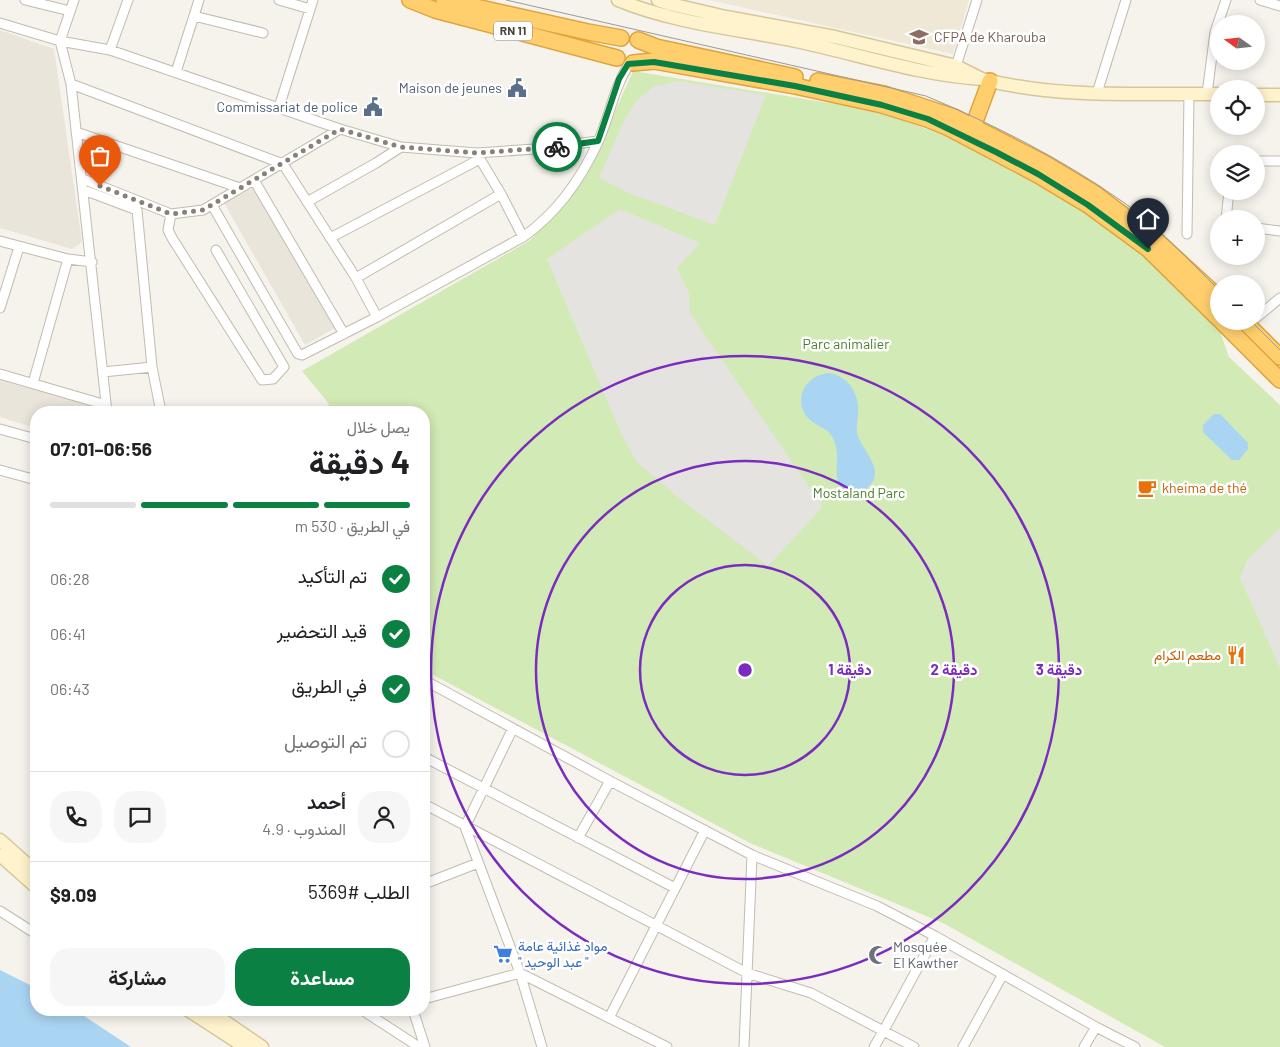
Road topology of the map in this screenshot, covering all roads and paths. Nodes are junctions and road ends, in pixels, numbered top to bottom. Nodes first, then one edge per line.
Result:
1 (26, 0) edge
2 (74, 0) edge
3 (128, 0) edge
4 (199, 0) edge
5 (279, 0) edge
6 (313, 0) edge
7 (410, 0) edge
8 (444, 0) edge
9 (618, 0) edge
10 (658, 0) edge
11 (977, 0) edge
12 (1126, 0) edge
13 (1226, 0) edge
14 (1260, 0) edge
15 (1280, 6) edge
16 (310, 10) junction
17 (70, 11) junction
18 (194, 16) junction
19 (0, 23) edge
20 (262, 33) dead end
21 (621, 38) junction
22 (638, 40) junction
23 (60, 41) junction
24 (110, 50) junction
25 (625, 61) junction
26 (956, 66) junction
27 (176, 72) junction
28 (986, 80) junction
29 (1214, 80) edge
30 (72, 84) junction
31 (1097, 93) junction
32 (1189, 94) junction
33 (1210, 94) edge
34 (1265, 94) edge
35 (1280, 95) edge
36 (279, 107) junction
37 (973, 127) junction
38 (340, 129) junction
39 (76, 132) junction
40 (598, 141) junction
41 (401, 147) junction
42 (478, 156) junction
43 (1265, 160) edge
44 (1280, 161) edge
45 (283, 164) junction
46 (83, 179) junction
47 (254, 180) junction
48 (240, 188) junction
49 (84, 190) junction
50 (501, 194) junction
51 (307, 202) junction
52 (212, 205) junction
53 (171, 214) junction
54 (1265, 229) edge
55 (1280, 231) edge
56 (1187, 234) dead end
57 (523, 237) junction
58 (330, 238) junction
59 (0, 241) edge
60 (20, 247) junction
61 (216, 250) dead end
62 (68, 259) junction
63 (92, 262) junction
64 (356, 278) junction
65 (1210, 290) edge
66 (1280, 298) edge
67 (0, 308) edge
68 (1210, 310) edge
69 (1265, 310) edge
70 (377, 317) junction
71 (1230, 330) edge
72 (1258, 330) edge
73 (344, 334) junction
74 (1280, 357) edge
75 (152, 367) junction
76 (103, 372) junction
77 (0, 374) edge
78 (1280, 380) edge
79 (33, 383) junction
80 (98, 406) edge
81 (107, 406) edge
82 (160, 406) edge
83 (0, 429) edge
84 (30, 437) edge
85 (0, 470) edge
86 (30, 478) edge
87 (430, 683) edge
88 (513, 728) junction
89 (430, 760) edge
90 (610, 781) junction
91 (483, 789) junction
92 (430, 807) edge
93 (465, 827) junction
94 (705, 830) junction
95 (578, 838) junction
96 (0, 840) edge
97 (0, 855) edge
98 (752, 855) junction
99 (478, 863) junction
100 (30, 867) edge
101 (30, 882) edge
102 (430, 882) edge
103 (676, 888) junction
104 (0, 911) edge
105 (657, 927) junction
106 (30, 930) edge
107 (935, 936) junction
108 (520, 973) junction
109 (747, 973) junction
110 (1003, 974) junction
111 (430, 997) edge
112 (197, 1016) edge
113 (217, 1016) edge
114 (371, 1016) edge
115 (415, 1016) edge
116 (609, 1018) junction
117 (1096, 1027) junction
118 (884, 1030) junction
119 (245, 1047) edge
120 (262, 1047) edge
121 (419, 1047) edge
122 (425, 1047) edge
123 (542, 1047) edge
124 (667, 1047) edge
125 (744, 1047) edge
126 (874, 1047) edge
127 (914, 1047) edge
128 (963, 1047) edge
129 (1084, 1047) edge
130 (1135, 1047) edge

1 - 17 street
2 - 17 street
3 - 24 street
4 - 18 street
5 - 16 street
6 - 16 street
7 - 25 highway, RN 11
8 - 21 highway, RN 11
9 - 28 street
10 - 26 street
11 - 26 street
12 - 31 street
13 - 29 street
14 - 15 street
16 - 36 street
17 - 23 street
18 - 20 street
18 - 27 street
19 - 23 street
21 - 22 highway
21 - 25 highway
22 - 25 highway
22 - 37 highway
23 - 24 street
23 - 30 street
24 - 27 street
25 - 40 street
25 - 68 highway, RN 11
26 - 28 street
27 - 36 street
28 - 31 street
28 - 37 highway
30 - 39 street
30 - 45 street
31 - 32 street
32 - 33 street
32 - 56 street
34 - 35 street
36 - 38 street
37 - 65 highway
38 - 41 street
38 - 45 street
39 - 46 street
39 - 48 street
40 - 42 street
40 - 57 street
41 - 42 street
41 - 51 street
42 - 50 street
42 - 58 street
43 - 44 street
45 - 47 street
45 - 51 street
46 - 49 street
46 - 53 street
47 - 48 street
47 - 73 street
48 - 52 street
49 - 63 street
49 - 75 street
50 - 57 street
50 - 64 street
51 - 58 street
52 - 53 street
52 - 73 street
53 - 61 street
54 - 55 street
57 - 70 street
58 - 64 street
59 - 60 street
60 - 62 street
60 - 67 street
62 - 63 street
62 - 79 street
63 - 76 street
64 - 70 street
66 - 69 street
70 - 73 street
71 - 78 highway, RN 11
72 - 74 highway
75 - 76 street
75 - 82 street
76 - 81 street
77 - 79 street
79 - 80 street
83 - 84 street
85 - 86 street
87 - 88 street
88 - 90 street
88 - 91 street
89 - 91 street
90 - 94 street
90 - 95 street
91 - 93 street
91 - 95 street
92 - 93 street
93 - 99 street
93 - 105 street
94 - 98 street
94 - 103 street
95 - 103 street
96 - 100 street
97 - 101 street
98 - 107 street
98 - 109 street
99 - 102 street
99 - 108 street
103 - 105 street
104 - 106 street
105 - 109 street
105 - 116 street
107 - 110 street
107 - 118 street
108 - 111 street
108 - 116 street
108 - 123 street
109 - 118 street
109 - 125 street
110 - 117 street
110 - 128 street
112 - 119 street
113 - 120 street
114 - 121 street
115 - 122 street
116 - 124 street
117 - 129 street
117 - 130 street
118 - 126 street
118 - 127 street

